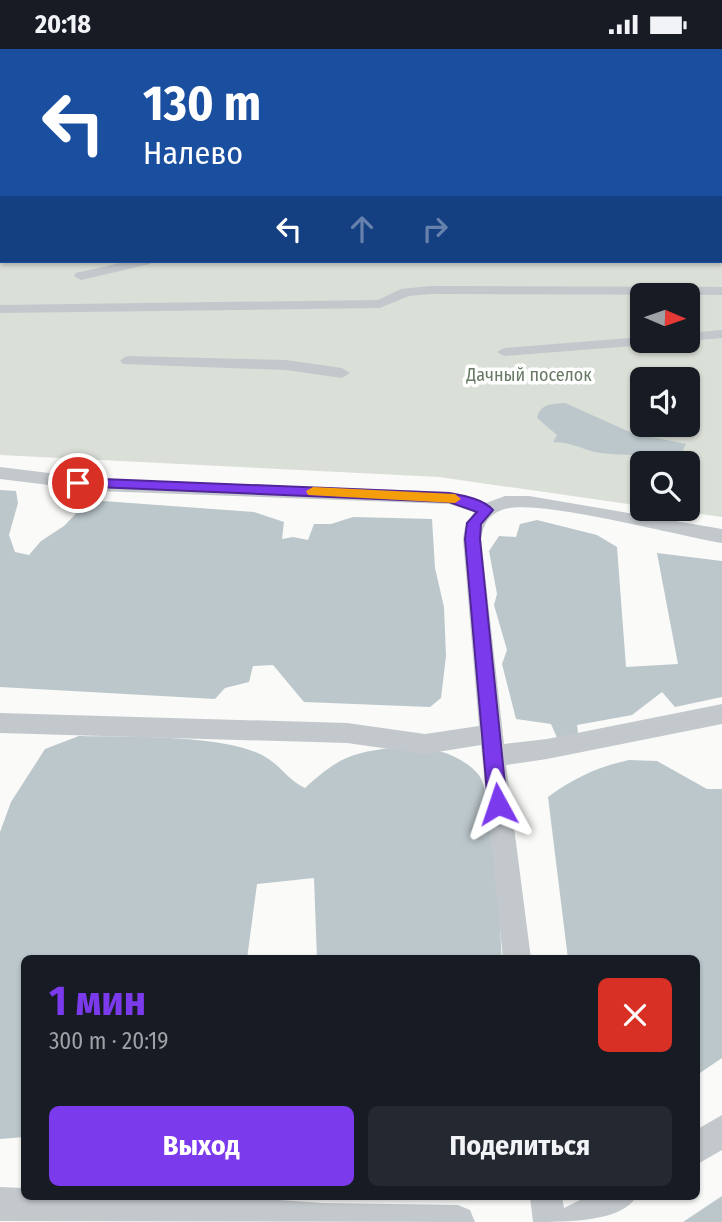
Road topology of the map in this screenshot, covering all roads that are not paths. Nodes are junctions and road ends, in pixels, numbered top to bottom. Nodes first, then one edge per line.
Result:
1 (136, 263) edge
2 (81, 275) dead end
3 (722, 291) edge
4 (0, 309) edge
5 (722, 334) edge
6 (700, 336) edge
7 (630, 342) edge
8 (504, 352) dead end
9 (128, 361) dead end
10 (342, 373) dead end
11 (0, 473) edge
12 (486, 510) junction
13 (722, 536) edge
14 (722, 714) edge
15 (0, 723) edge
16 (492, 745) junction
17 (517, 955) edge
18 (722, 1131) edge
19 (700, 1146) edge
20 (546, 1200) edge
21 (614, 1200) edge
22 (0, 1204) edge
23 (458, 1222) edge
24 (550, 1222) edge
25 (572, 1222) edge

1 - 2 street
3 - 4 street
5 - 6 street
7 - 8 street
9 - 10 street
11 - 12 street
12 - 13 street
12 - 16 street
14 - 16 street
15 - 16 street
16 - 17 street
18 - 19 street
20 - 24 street
21 - 25 street
22 - 23 street

